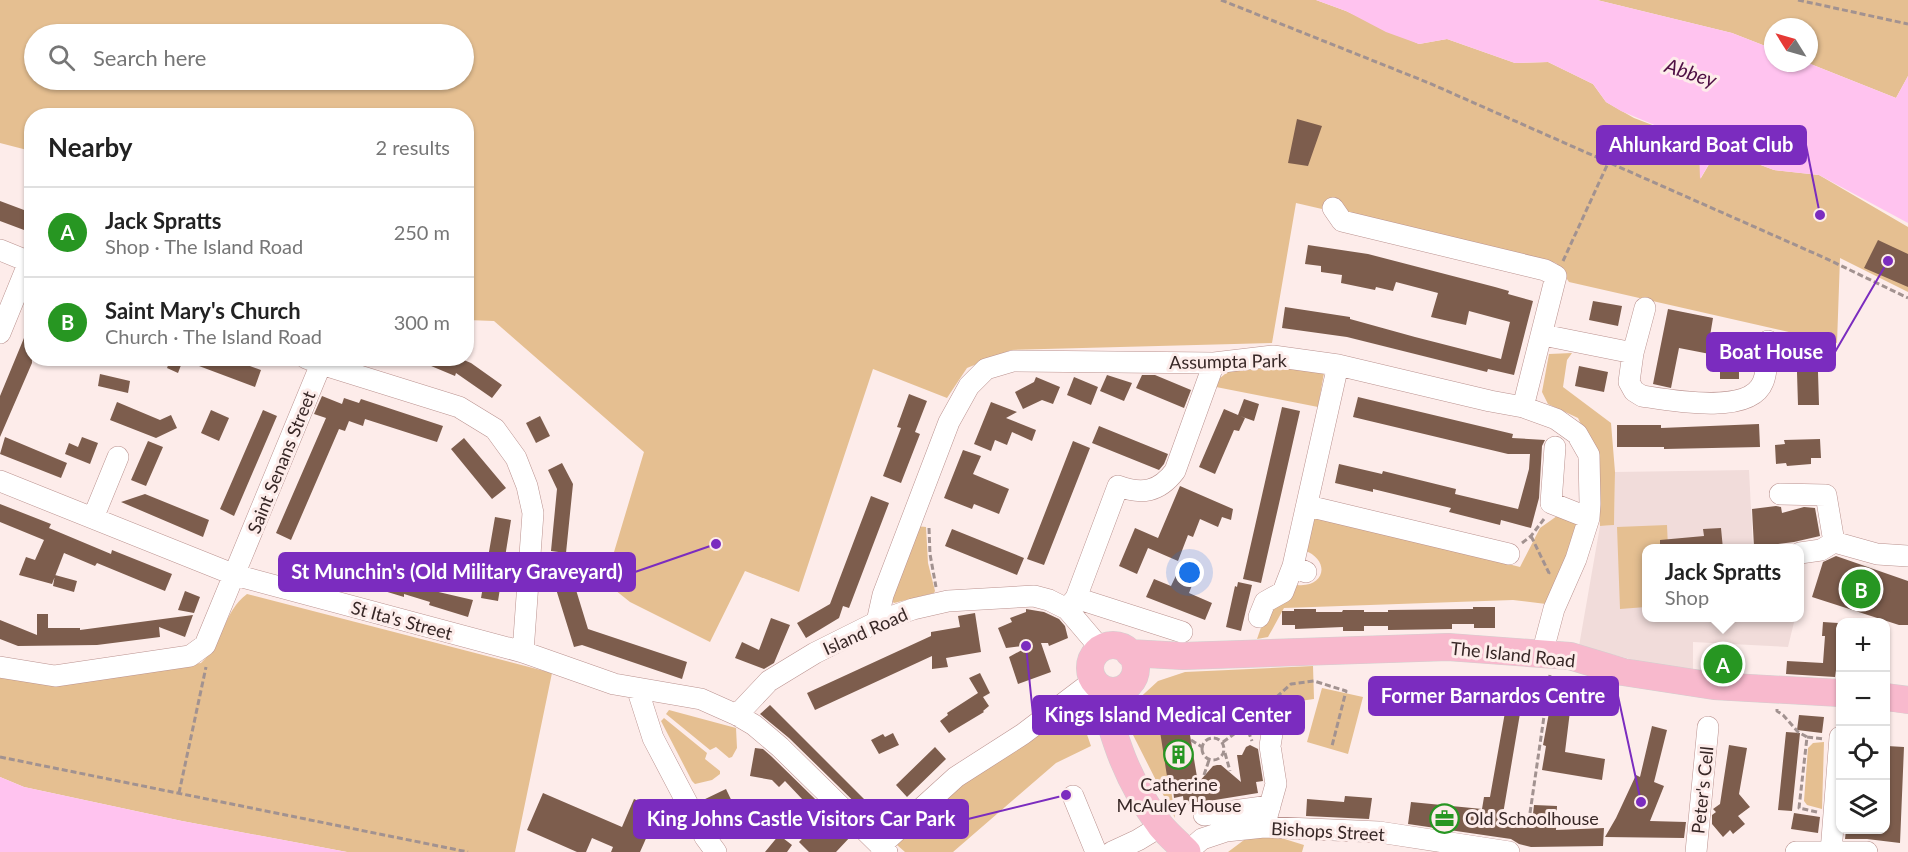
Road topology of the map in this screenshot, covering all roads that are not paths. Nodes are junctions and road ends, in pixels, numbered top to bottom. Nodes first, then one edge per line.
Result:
1 (1333, 208) dead end
2 (0, 250) edge
3 (24, 260) edge
4 (24, 276) edge
5 (1645, 308) dead end
6 (0, 333) edge
7 (1543, 335) junction
8 (1768, 341) dead end
9 (1633, 353) junction
10 (1214, 363) junction
11 (1338, 365) junction
12 (311, 366) edge
13 (329, 366) edge
14 (1524, 407) junction
15 (1555, 447) dead end
16 (118, 457) dead end
17 (0, 481) edge
18 (1780, 494) dead end
19 (1308, 506) junction
20 (93, 518) junction
21 (1589, 518) junction
22 (1834, 542) junction
23 (1804, 552) edge
24 (1509, 554) road end
25 (1908, 556) edge
26 (235, 575) junction
27 (1071, 603) junction
28 (1259, 617) dead end
29 (877, 622) junction
30 (1182, 644) junction
31 (1101, 649) joint
32 (523, 652) junction
33 (1548, 655) junction
34 (0, 668) edge
35 (1116, 677) junction
36 (637, 688) junction
37 (1836, 693) edge
38 (1890, 698) edge
39 (1908, 700) edge
40 (738, 715) junction
41 (1274, 721) road end
42 (1708, 727) dead end
43 (1837, 780) edge
44 (1073, 796) dead end
45 (1270, 806) junction
46 (1204, 815) dead end
47 (1161, 826) junction
48 (1264, 827) junction
49 (1378, 842) edge
50 (883, 849) edge
51 (1831, 851) edge
52 (716, 852) edge
53 (1096, 852) edge
54 (1112, 852) edge
55 (1187, 852) edge
56 (1509, 852) edge
57 (1696, 852) edge
58 (1796, 852) edge
59 (1867, 852) edge

1 - 7 street
2 - 3 street
4 - 6 street
5 - 9 street
7 - 9 street
7 - 14 street
8 - 9 street
10 - 11 street, Assumpta Park
10 - 27 street
10 - 29 street, Assumpta Park
11 - 14 street, Assumpta Park
11 - 19 street
12 - 26 street, Saint Senans Street
13 - 32 street
14 - 21 street, Assumpta Park
15 - 21 street
16 - 20 street
17 - 20 street, St Ita's Street
18 - 22 street
19 - 24 street
19 - 28 street
20 - 26 street, St Ita's Street
21 - 33 street, Assumpta Park
22 - 23 street
22 - 25 street
26 - 32 street, St Ita's Street
26 - 34 street, Saint Senans Street
27 - 29 street, Island Road
27 - 30 street
27 - 31 street, Island Road
29 - 40 street, Island Road
30 - 33 main road, The Island Road
30 - 35 main road, The Island Road
31 - 35 main road, The Island Road
32 - 36 street, St Ita's Street
33 - 37 main road, The Island Road
35 - 47 main road
35 - 50 street
36 - 40 street, St Ita's Street
36 - 52 street
38 - 39 main road
40 - 50 street, St Ita's Street
41 - 45 street
42 - 57 street, Peter's Cell
43 - 51 street
44 - 53 street
45 - 46 street
45 - 48 street
47 - 54 street
47 - 55 main road
48 - 49 street, Bishops Street
48 - 55 street, Bishops Street
49 - 56 street, Bishops Street
51 - 58 street
51 - 59 street

